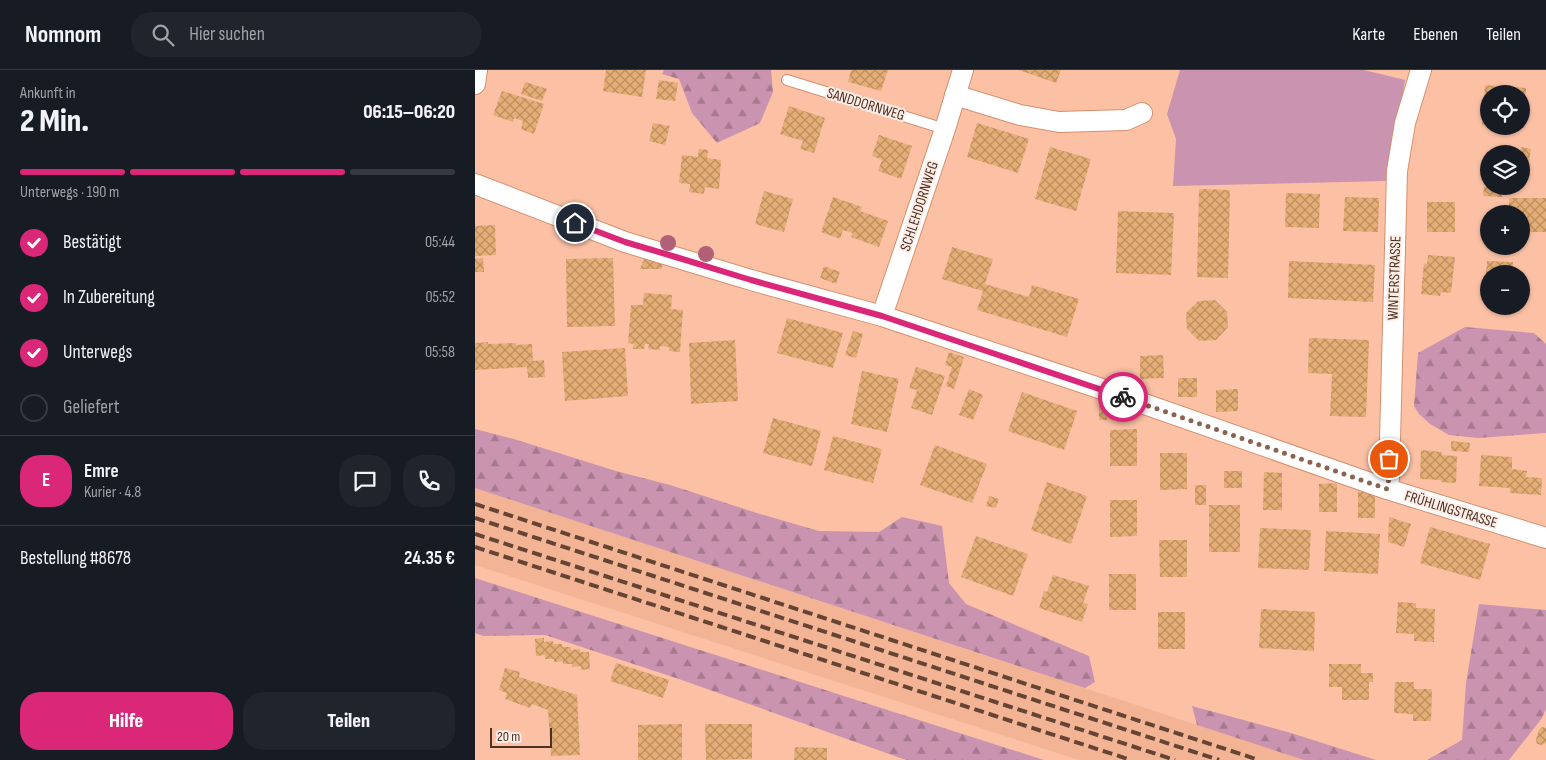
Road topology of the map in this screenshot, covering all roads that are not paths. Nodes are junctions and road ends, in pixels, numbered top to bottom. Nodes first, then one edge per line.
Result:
1 (477, 70) edge
2 (963, 70) edge
3 (1421, 70) edge
4 (787, 80) dead end
5 (475, 84) edge
6 (955, 96) junction
7 (1142, 113) dead end
8 (945, 129) junction
9 (475, 184) edge
10 (882, 316) junction
11 (1387, 489) junction
12 (1546, 538) edge

1 - 5 street
2 - 6 street, SCHLEHDORNWEG
3 - 11 street, WINTERSTRASSE
4 - 8 lane, SANDDORNWEG
6 - 7 street
6 - 8 street, SCHLEHDORNWEG
8 - 10 street, SCHLEHDORNWEG
9 - 10 street, FRÜHLINGSTRASSE
10 - 11 street, FRÜHLINGSTRASSE
11 - 12 street, FRÜHLINGSTRASSE

